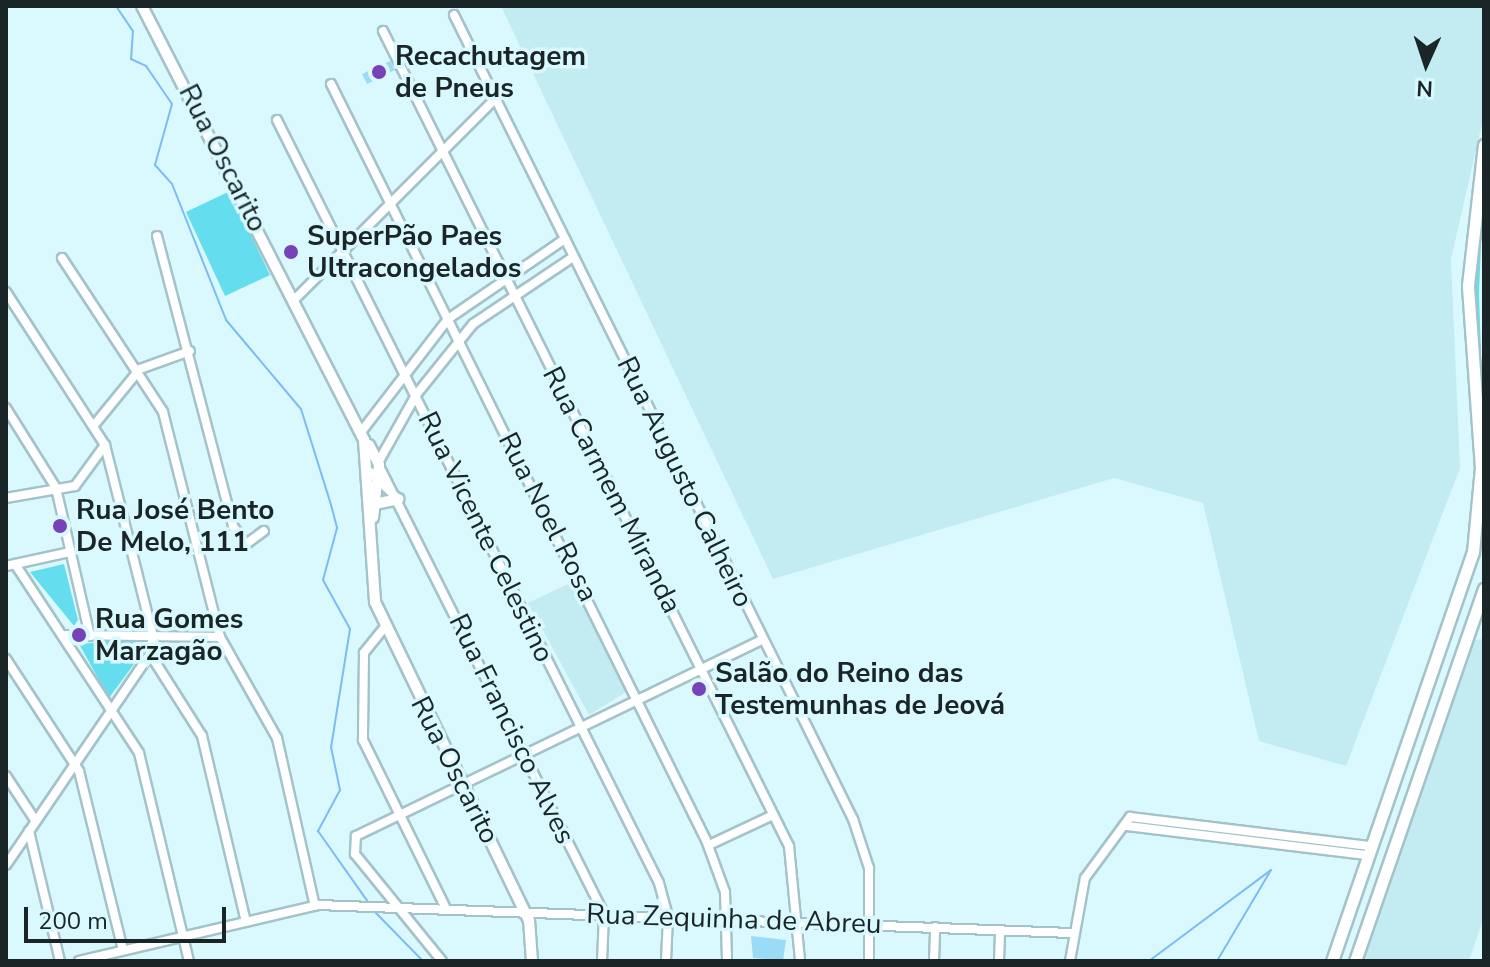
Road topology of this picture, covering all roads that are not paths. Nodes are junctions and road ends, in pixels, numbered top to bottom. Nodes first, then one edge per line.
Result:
1 (142, 6) edge
2 (454, 15) dead end
3 (383, 31) dead end
4 (331, 84) dead end
5 (494, 100) junction
6 (277, 120) dead end
7 (1484, 145) edge
8 (441, 153) junction
9 (391, 203) junction
10 (157, 236) dead end
11 (565, 239) junction
12 (342, 251) junction
13 (573, 257) junction
14 (62, 258) dead end
15 (503, 274) junction
16 (6, 292) edge
17 (513, 292) junction
18 (294, 300) junction
19 (448, 319) junction
20 (460, 341) junction
21 (190, 351) junction
22 (136, 371) junction
23 (404, 373) junction
24 (416, 395) junction
25 (6, 408) edge
26 (355, 420) junction
27 (375, 420) junction
28 (95, 424) junction
29 (19, 428) junction
30 (6, 432) edge
31 (362, 436) junction
32 (105, 445) junction
33 (1482, 457) edge
34 (375, 467) junction
35 (56, 488) junction
36 (6, 498) edge
37 (399, 500) junction
38 (375, 504) junction
39 (264, 531) dead end
40 (371, 531) junction
41 (1484, 538) edge
42 (70, 552) junction
43 (1473, 552) junction
44 (10, 565) edge
45 (1483, 595) edge
46 (384, 628) junction
47 (66, 635) junction
48 (90, 636) junction
49 (153, 636) junction
50 (220, 637) junction
51 (763, 639) junction
52 (150, 654) junction
53 (6, 659) edge
54 (701, 668) junction
55 (638, 699) junction
56 (112, 709) junction
57 (580, 726) junction
58 (523, 754) junction
59 (75, 765) junction
60 (6, 776) edge
61 (463, 784) junction
62 (398, 815) junction
63 (773, 815) junction
64 (35, 820) junction
65 (29, 831) junction
66 (709, 845) junction
67 (1370, 851) junction
68 (6, 865) edge
69 (391, 905) junction
70 (315, 906) junction
71 (445, 907) junction
72 (524, 911) junction
73 (604, 914) junction
74 (668, 917) junction
75 (727, 919) junction
76 (246, 922) junction
77 (802, 922) junction
78 (871, 925) junction
79 (935, 927) junction
80 (1000, 930) junction
81 (1071, 933) junction
82 (183, 936) junction
83 (123, 950) junction
84 (60, 961) edge
85 (79, 961) edge
86 (189, 961) edge
87 (442, 961) edge
88 (532, 961) edge
89 (602, 961) edge
90 (666, 961) edge
91 (727, 961) edge
92 (800, 961) edge
93 (869, 961) edge
94 (934, 961) edge
95 (999, 961) edge
96 (1070, 961) edge
97 (1332, 961) edge
98 (1355, 961) edge

1 - 18 main road, Rua Oscarito
2 - 5 street, Rua Augusto Calheiro
3 - 8 street, Rua Carmem Miranda
4 - 9 street, Rua Noel Rosa
5 - 8 street
5 - 11 street, Rua Augusto Calheiro
6 - 12 street, Rua Vicente Celestino
7 - 33 highway
8 - 9 street
8 - 15 street, Rua Carmem Miranda
9 - 12 street
9 - 19 street, Rua Noel Rosa
10 - 21 street
11 - 13 street, Rua Augusto Calheiro
11 - 15 street
12 - 18 street
12 - 23 street, Rua Vicente Celestino
13 - 17 street
13 - 51 street, Rua Augusto Calheiro
14 - 22 street
15 - 17 street, Rua Carmem Miranda
15 - 19 street
16 - 28 street
17 - 20 street
17 - 54 street, Rua Carmem Miranda
18 - 26 main road, Rua Oscarito
19 - 20 street, Rua Noel Rosa
19 - 23 street
20 - 24 street
20 - 55 street, Rua Noel Rosa
21 - 22 street
21 - 39 street
22 - 28 street
22 - 50 street
23 - 24 street, Rua Vicente Celestino
23 - 27 street
24 - 34 street
24 - 57 street, Rua Vicente Celestino
25 - 29 street
26 - 27 street
26 - 31 main road, Rua Oscarito
27 - 31 street
28 - 32 street
29 - 30 street
29 - 35 street
31 - 34 main road, Rua Oscarito
32 - 35 street
32 - 49 street
33 - 43 highway
34 - 37 street, Rua Francisco Alves
34 - 38 main road, Rua Oscarito
34 - 40 main road, Rua Oscarito
35 - 36 street
35 - 42 street
37 - 38 main road
37 - 58 street, Rua Francisco Alves
38 - 40 main road, Rua Oscarito
40 - 46 main road, Rua Oscarito
41 - 43 highway
42 - 44 street
42 - 48 street
43 - 67 highway
44 - 47 street
45 - 98 highway
46 - 61 main road, Rua Oscarito
46 - 62 street
47 - 48 street
47 - 56 street
48 - 49 street
49 - 50 street
49 - 52 street
50 - 70 street
51 - 54 street
51 - 78 street, Rua Augusto Calheiro
52 - 56 street
52 - 76 street
53 - 59 street
54 - 55 street
54 - 63 street, Rua Carmem Miranda
55 - 57 street
55 - 66 street, Rua Noel Rosa
56 - 59 street
56 - 82 street
57 - 58 street
57 - 74 street, Rua Vicente Celestino
58 - 61 street
58 - 73 street, Rua Francisco Alves
59 - 64 street
59 - 83 street
60 - 64 street
61 - 62 street
61 - 72 main road, Rua Oscarito
62 - 69 street
62 - 71 street
63 - 66 street
63 - 77 street, Rua Carmem Miranda
64 - 65 street
65 - 68 street
65 - 84 street
66 - 75 street, Rua Noel Rosa
67 - 81 street
67 - 97 highway
69 - 70 street, Rua Zequinha de Abreu
69 - 71 street, Rua Zequinha de Abreu
69 - 87 street
70 - 76 street, Rua Zequinha de Abreu
71 - 72 street, Rua Zequinha de Abreu
72 - 73 street, Rua Zequinha de Abreu
72 - 88 main road, Rua Oscarito
73 - 74 street, Rua Zequinha de Abreu
73 - 89 street, Rua Francisco Alves
74 - 75 street, Rua Zequinha de Abreu
74 - 90 street, Rua Vicente Celestino
75 - 77 street, Rua Zequinha de Abreu
75 - 91 street, Rua Noel Rosa
76 - 82 street, Rua Zequinha de Abreu
77 - 78 street, Rua Zequinha de Abreu
77 - 92 street, Rua Carmem Miranda
78 - 79 street, Rua Zequinha de Abreu
78 - 93 street, Rua Augusto Calheiro
79 - 80 street, Rua Zequinha de Abreu
79 - 94 street
80 - 81 street, Rua Zequinha de Abreu
80 - 95 street
81 - 96 street
82 - 83 street, Rua Zequinha de Abreu
82 - 86 street
83 - 85 street, Rua Zequinha de Abreu

